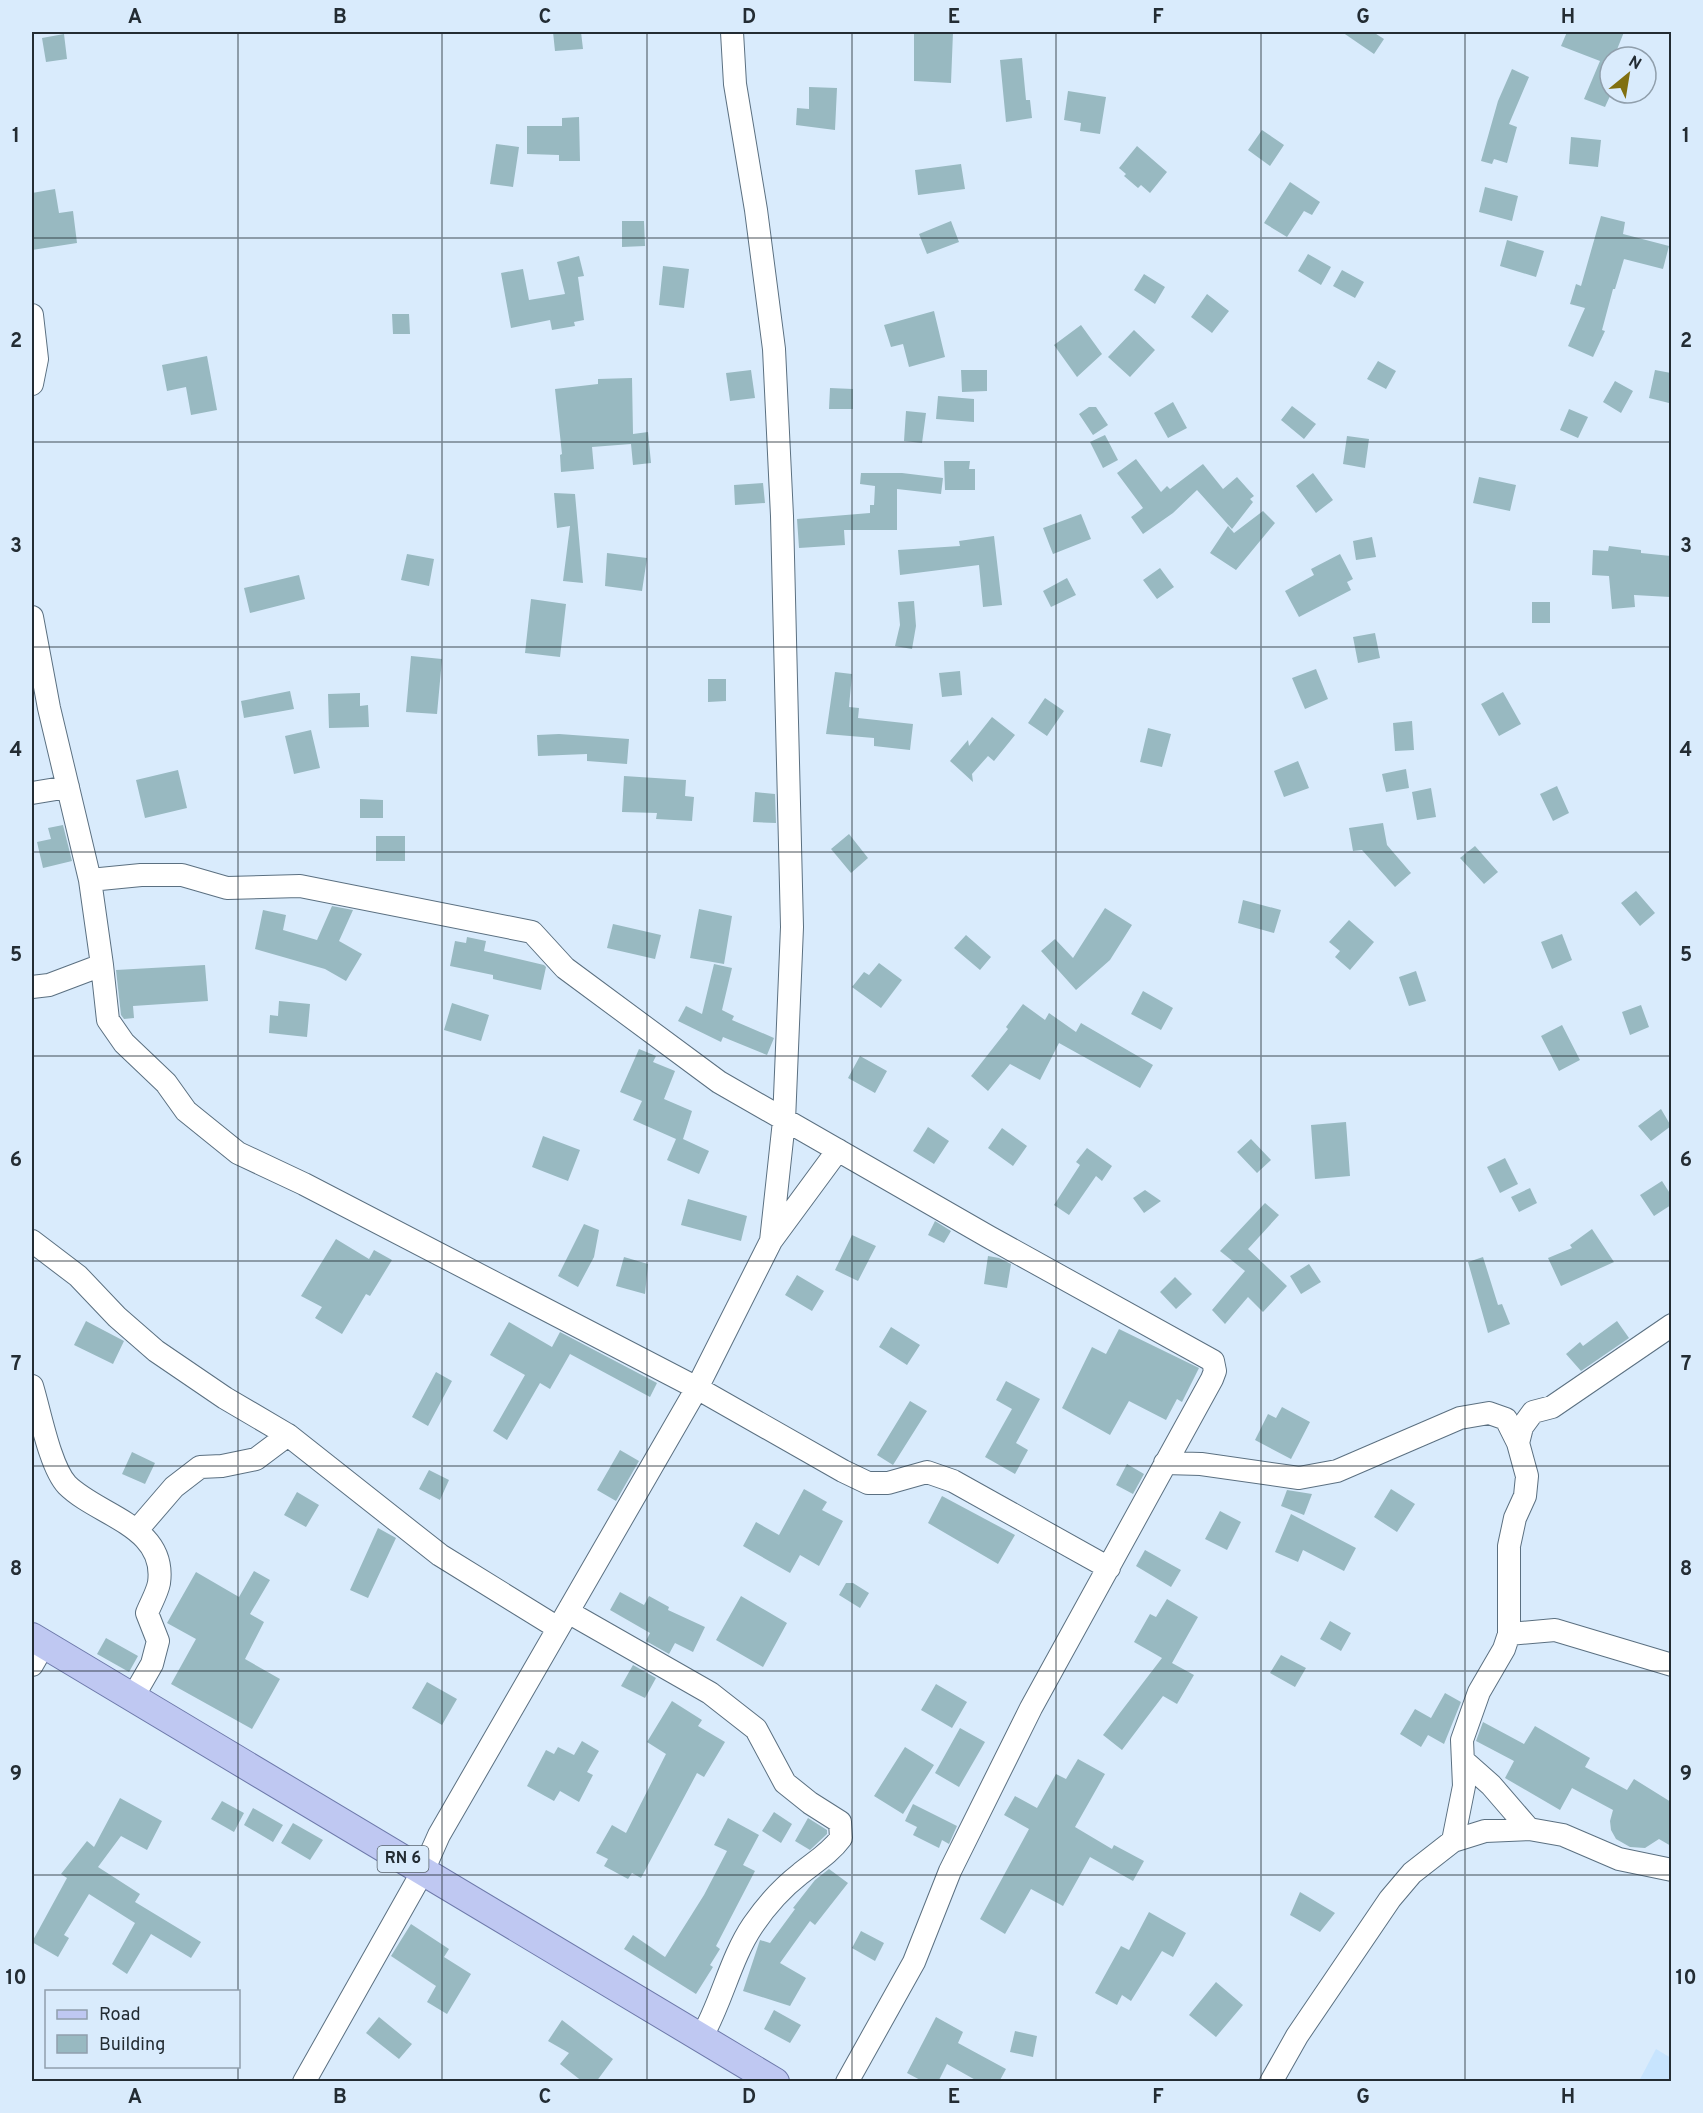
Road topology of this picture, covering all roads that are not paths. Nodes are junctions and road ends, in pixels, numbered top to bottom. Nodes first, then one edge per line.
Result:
1 (732, 32) edge
2 (32, 315) edge
3 (32, 384) edge
4 (32, 617) edge
5 (68, 787) junction
6 (32, 793) edge
7 (90, 880) junction
8 (102, 965) junction
9 (32, 987) edge
10 (784, 1121) junction
11 (838, 1150) junction
12 (32, 1241) edge
13 (771, 1241) junction
14 (1671, 1325) edge
15 (32, 1386) edge
16 (697, 1388) junction
17 (288, 1435) junction
18 (1518, 1443) junction
19 (1165, 1463) junction
20 (137, 1530) junction
21 (1109, 1568) junction
22 (563, 1620) junction
23 (1509, 1634) junction
24 (36, 1649) edge
25 (1671, 1665) edge
26 (133, 1697) junction
27 (1465, 1762) junction
28 (1529, 1829) junction
29 (1453, 1840) junction
30 (1671, 1870) edge
31 (423, 1871) junction
32 (701, 2037) junction
33 (304, 2082) edge
34 (775, 2082) edge
35 (847, 2082) edge
36 (1271, 2082) edge

1 - 10 street
2 - 3 street
4 - 5 street
5 - 6 street
5 - 7 street
7 - 8 street
7 - 10 street
8 - 9 street
8 - 16 street
10 - 11 street
10 - 13 street
11 - 13 street
11 - 19 street
12 - 17 street
13 - 16 street
14 - 18 street
15 - 20 street
16 - 21 street
16 - 22 street
17 - 20 street
17 - 22 street
18 - 19 street
18 - 23 street
19 - 21 street
20 - 26 street
21 - 35 street
22 - 31 street
22 - 32 street
23 - 25 street
23 - 27 street
24 - 26 main road, RN 6
26 - 31 main road, RN 6
27 - 28 street
27 - 29 street
28 - 29 street
28 - 30 street
29 - 36 street
31 - 32 main road, RN 6
31 - 33 street
32 - 34 main road, RN 6

